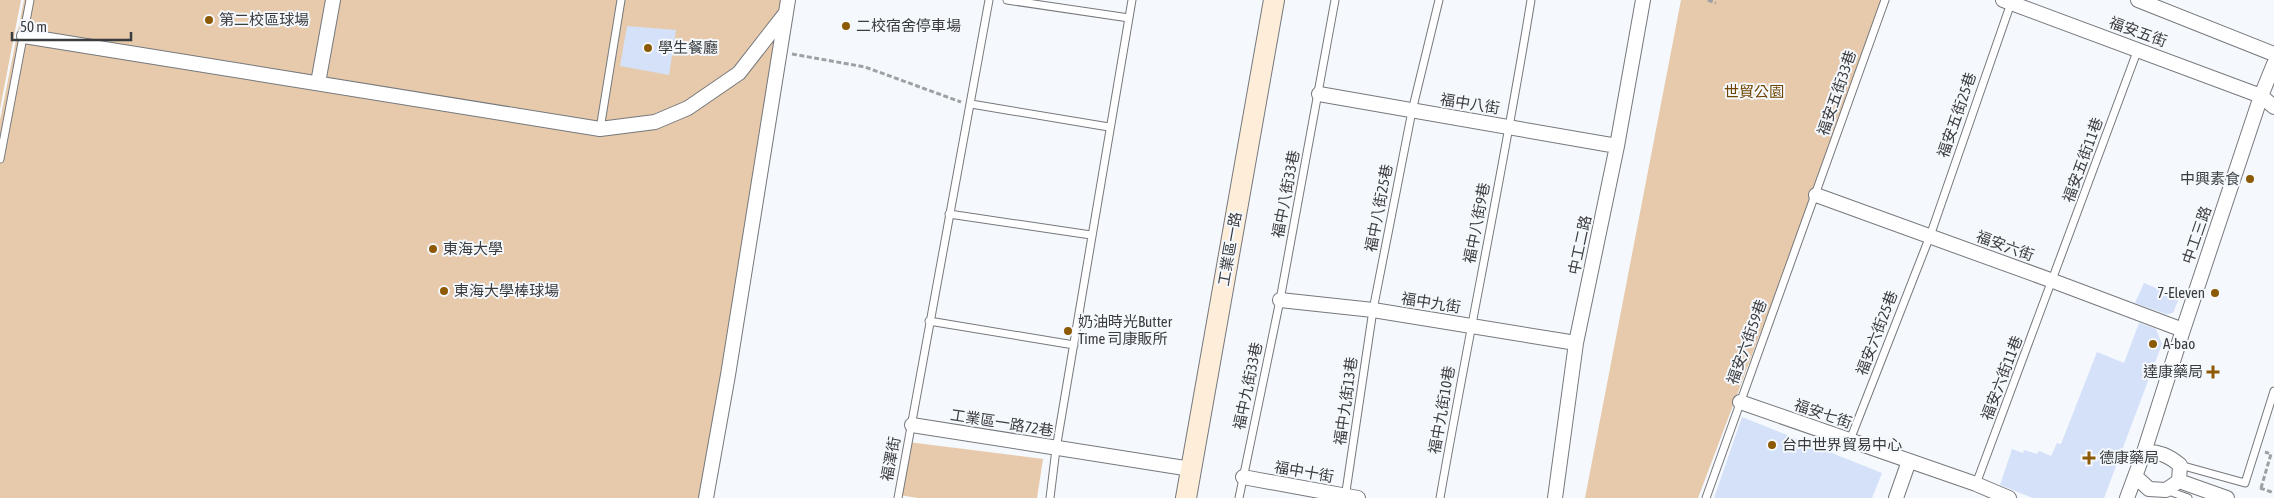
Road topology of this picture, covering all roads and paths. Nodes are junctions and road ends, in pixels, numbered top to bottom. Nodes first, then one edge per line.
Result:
1 (30, 0) edge
2 (333, 0) edge
3 (621, 0) edge
4 (989, 0) edge
5 (1008, 0) edge
6 (1132, 0) edge
7 (1274, 0) edge
8 (1334, 0) edge
9 (1438, 0) edge
10 (1531, 0) edge
11 (1643, 0) edge
12 (1708, 0) edge
13 (1884, 0) edge
14 (2138, 0) edge
15 (2007, 1) edge
16 (1716, 3) dead end
17 (786, 7) edge
18 (1129, 18) junction
19 (24, 36) junction
20 (2138, 49) junction
21 (779, 51) junction
22 (2274, 54) edge
23 (2274, 64) edge
24 (318, 83) junction
25 (1319, 94) junction
26 (2261, 96) junction
27 (971, 104) junction
28 (2274, 107) edge
29 (1412, 111) junction
30 (1510, 126) junction
31 (1109, 127) junction
32 (600, 129) junction
33 (1617, 146) junction
34 (0, 159) edge
35 (1816, 195) junction
36 (949, 214) junction
37 (1091, 235) junction
38 (1930, 236) junction
39 (2053, 280) junction
40 (1280, 300) junction
41 (1373, 310) junction
42 (929, 321) junction
43 (1470, 326) junction
44 (2183, 330) junction
45 (1576, 343) junction
46 (1074, 344) junction
47 (2274, 391) edge
48 (1740, 402) junction
49 (912, 425) junction
50 (1850, 440) junction
51 (1056, 449) junction
52 (2144, 452) junction
53 (1909, 461) junction
54 (2180, 465) junction
55 (1191, 470) junction
56 (1244, 477) junction
57 (2136, 477) junction
58 (2180, 481) junction
59 (1976, 484) junction
60 (2261, 488) dead end
61 (2166, 490) junction
62 (2274, 494) edge
63 (1350, 497) edge
64 (706, 498) edge
65 (898, 498) edge
66 (1050, 498) edge
67 (1186, 498) edge
68 (1238, 498) edge
69 (1440, 498) edge
70 (1554, 498) edge
71 (1706, 498) edge
72 (1896, 498) edge
73 (2009, 498) edge
74 (2127, 498) edge
75 (2188, 498) edge
76 (2227, 498) edge

1 - 19 lane
2 - 24 street
3 - 32 lane
4 - 27 lane
5 - 18 lane
6 - 18 lane
7 - 55 street, 工業區一路
8 - 25 lane, 福中八街33巷
9 - 29 lane, 福中八街25巷
10 - 30 lane, 福中八街9巷
11 - 33 street, 中工二路
12 - 16 path
13 - 35 lane, 福安五街33巷
14 - 22 street
15 - 20 street, 福安五街
15 - 38 lane, 福安五街25巷
17 - 21 street
17 - 32 street
18 - 31 lane
19 - 24 street
19 - 34 lane
20 - 26 street, 福安五街
20 - 39 lane, 福安五街11巷
21 - 27 path
21 - 64 street
23 - 26 street, 中工三路
24 - 32 street
25 - 29 street, 福中八街
25 - 40 lane, 福中八街33巷
26 - 28 street
26 - 44 street, 中工三路
27 - 31 lane
27 - 36 lane
29 - 30 street, 福中八街
29 - 41 lane, 福中八街25巷
30 - 33 street, 福中八街
30 - 43 lane, 福中八街9巷
31 - 37 lane
33 - 45 street, 中工二路
35 - 38 street, 福安六街
35 - 48 lane, 福安六街59巷
36 - 37 lane
36 - 42 lane
37 - 46 lane
38 - 39 street, 福安六街
38 - 50 lane, 福安六街25巷
39 - 44 street, 福安六街
39 - 59 lane, 福安六街11巷
40 - 41 street, 福中九街
40 - 56 lane, 福中九街33巷
41 - 43 street, 福中九街
41 - 63 lane, 福中九街13巷
42 - 46 lane
42 - 49 lane
43 - 45 street, 福中九街
43 - 69 lane, 福中九街10巷
44 - 52 street, 中工三路
45 - 70 street, 中工二路
46 - 51 lane
47 - 54 lane
48 - 50 street, 福安七街
48 - 71 lane, 福安六街59巷
49 - 51 street, 工業區一路72巷
49 - 65 lane, 福澤街
50 - 53 street, 福安七街
51 - 55 street, 工業區一路72巷
51 - 66 lane
52 - 54 street
52 - 57 street, 中工三路
53 - 59 street, 福安七街
53 - 72 street
54 - 58 street
55 - 67 street, 工業區一路
56 - 63 street, 福中十街
56 - 68 lane, 福中九街33巷
57 - 61 street
57 - 74 street, 中工三路
58 - 61 street
58 - 76 street
59 - 73 street, 福安七街
60 - 62 path
61 - 75 lane

